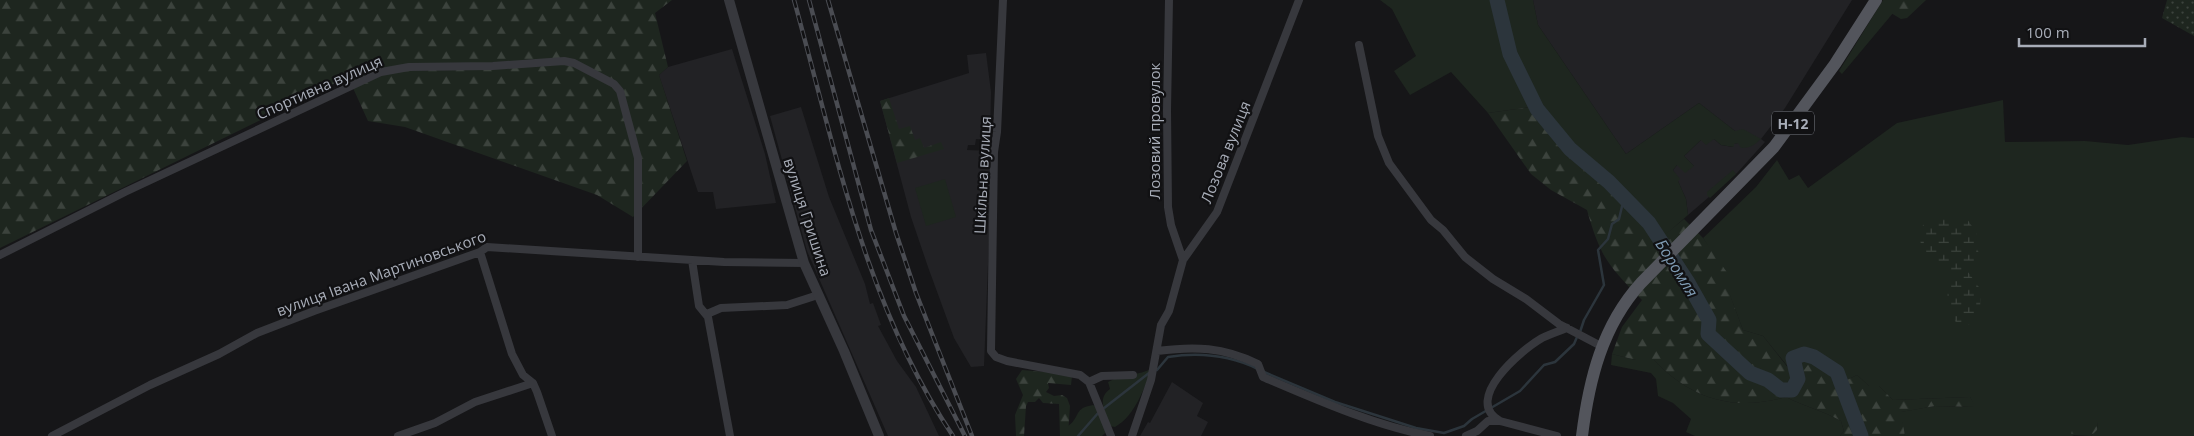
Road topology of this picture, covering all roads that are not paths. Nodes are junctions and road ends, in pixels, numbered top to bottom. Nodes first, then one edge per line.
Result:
1 (729, 0) edge
2 (1004, 0) edge
3 (1169, 0) edge
4 (1298, 0) edge
5 (1876, 0) edge
6 (1358, 45) dead end
7 (480, 252) junction
8 (0, 255) edge
9 (638, 257) junction
10 (692, 260) junction
11 (1183, 260) junction
12 (804, 264) junction
13 (818, 295) junction
14 (707, 314) junction
15 (1568, 328) junction
16 (1601, 346) junction
17 (1157, 351) junction
18 (1133, 375) dead end
19 (1089, 382) junction
20 (533, 383) junction
21 (1500, 421) junction
22 (52, 436) edge
23 (398, 436) edge
24 (552, 436) edge
25 (730, 436) edge
26 (879, 436) edge
27 (1111, 436) edge
28 (1132, 436) edge
29 (1430, 436) edge
30 (1466, 436) edge
31 (1557, 436) edge
32 (1582, 436) edge

1 - 12 street, вулиця Гришина
2 - 19 street, Шкільна вулиця
3 - 11 street, Лозовий провулок
4 - 11 street, Лозова вулиця
5 - 16 main road, Н-12
6 - 15 street
7 - 9 street, вулиця Івана Мартиновського
7 - 20 street
7 - 22 street, вулиця Івана Мартиновського
8 - 9 street, Спортивна вулиця
9 - 10 street, вулиця Івана Мартиновського
10 - 12 street, вулиця Івана Мартиновського
10 - 14 street
11 - 17 street, Лозова вулиця
12 - 13 street, вулиця Гришина
13 - 14 street
13 - 26 street, вулиця Гришина
14 - 25 street
15 - 16 street
15 - 21 street
16 - 32 main road, Н-12
17 - 28 street, Лозова вулиця
17 - 29 street
18 - 19 street
19 - 27 street
20 - 23 street
20 - 24 street
21 - 30 street
21 - 31 street

